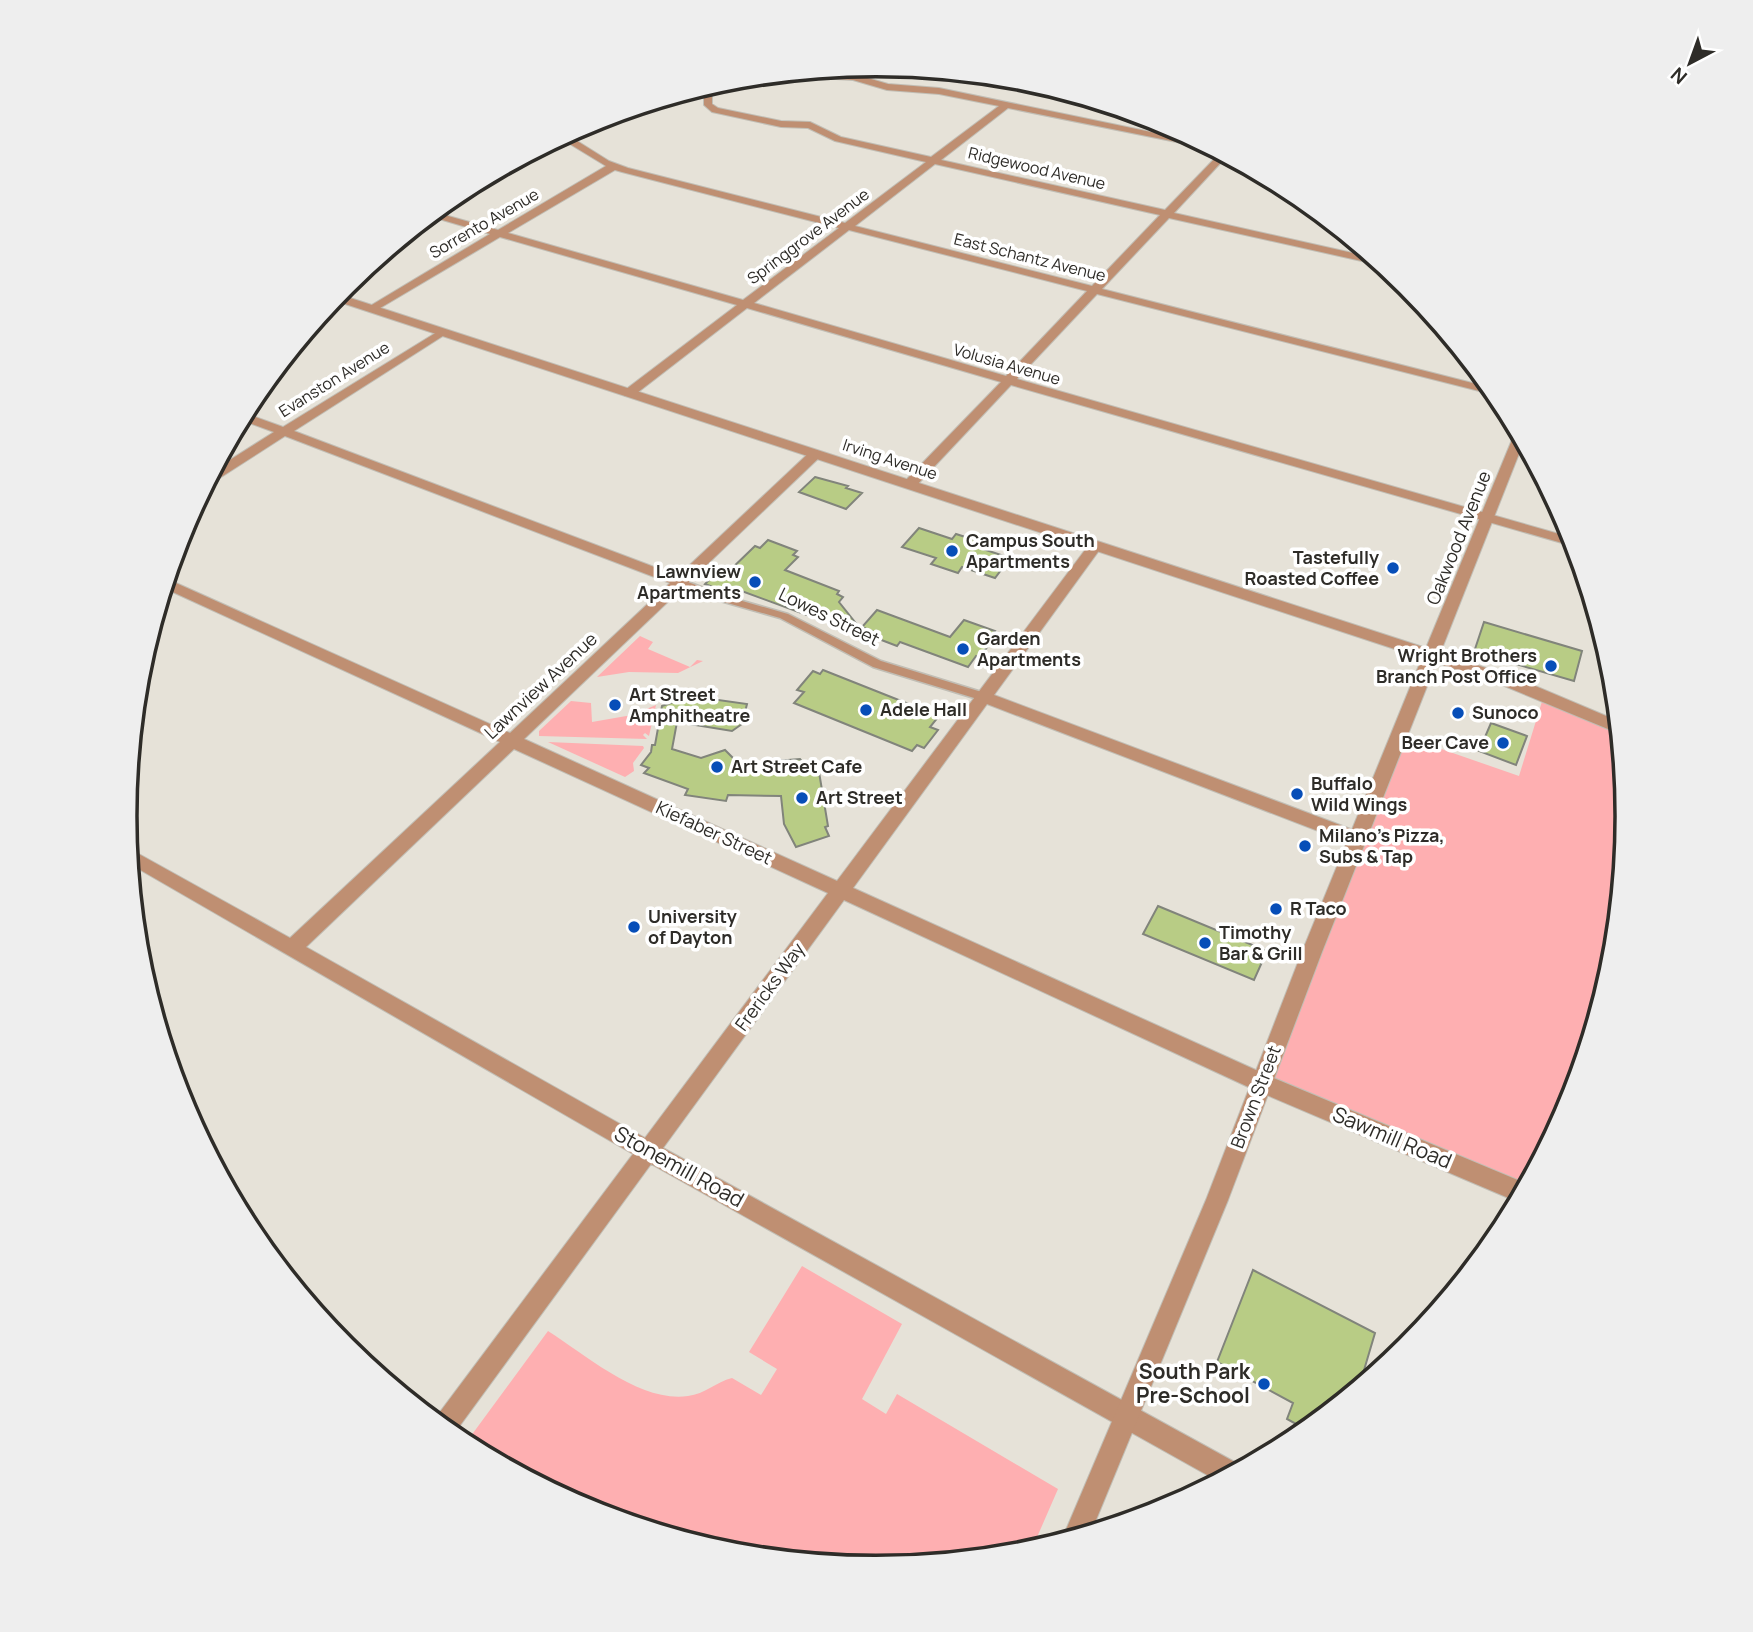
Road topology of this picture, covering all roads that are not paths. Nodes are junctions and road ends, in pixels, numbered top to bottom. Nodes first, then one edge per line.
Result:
1 (856, 78) edge
2 (707, 97) edge
3 (1006, 105) junction
4 (1174, 140) edge
5 (574, 142) edge
6 (1217, 160) edge
7 (934, 161) junction
8 (614, 166) junction
9 (1166, 214) junction
10 (444, 218) edge
11 (847, 227) junction
12 (497, 234) junction
13 (1362, 258) edge
14 (1095, 289) junction
15 (347, 301) edge
16 (744, 304) junction
17 (371, 309) junction
18 (442, 332) junction
19 (1009, 380) junction
20 (1479, 388) edge
21 (629, 393) junction
22 (253, 420) edge
23 (284, 431) junction
24 (1516, 447) edge
25 (816, 454) junction
26 (225, 468) edge
27 (910, 484) junction
28 (1489, 519) junction
29 (1561, 539) edge
30 (1096, 545) junction
31 (680, 582) junction
32 (174, 587) edge
33 (1433, 656) junction
34 (984, 697) junction
35 (1609, 724) edge
36 (511, 741) junction
37 (1358, 839) junction
38 (139, 861) edge
39 (840, 891) junction
40 (293, 947) junction
41 (1262, 1083) junction
42 (649, 1151) junction
43 (1514, 1189) edge
44 (1124, 1418) junction
45 (450, 1419) edge
46 (1222, 1469) edge
47 (1080, 1526) edge

1 - 3 street
2 - 7 street, Ridgewood Avenue
3 - 4 street
3 - 7 street, Springgrove Avenue
5 - 8 street, East Schantz Avenue
6 - 9 street
7 - 9 street, Ridgewood Avenue
7 - 11 street, Springgrove Avenue
8 - 11 street, East Schantz Avenue
8 - 12 street, Sorrento Avenue
9 - 13 street, Ridgewood Avenue
9 - 14 street
10 - 12 street, Volusia Avenue
11 - 14 street, East Schantz Avenue
11 - 16 street, Springgrove Avenue
12 - 16 street, Volusia Avenue
12 - 17 street, Sorrento Avenue
14 - 19 street
14 - 20 street, East Schantz Avenue
15 - 17 street, Irving Avenue
16 - 19 street, Volusia Avenue
16 - 21 street, Springgrove Avenue
17 - 18 street, Irving Avenue
18 - 21 street, Irving Avenue
18 - 23 street, Evanston Avenue
19 - 27 street
19 - 28 street, Volusia Avenue
21 - 25 street, Irving Avenue
22 - 23 street, Lowes Street
23 - 26 street, Evanston Avenue
23 - 31 street, Lowes Street
24 - 28 street, Oakwood Avenue
25 - 27 street, Irving Avenue
25 - 31 street, Lawnview Avenue
27 - 30 street, Irving Avenue
28 - 29 street, Volusia Avenue
28 - 33 street, Oakwood Avenue
30 - 33 street, Irving Avenue
30 - 34 street, Frericks Way
31 - 34 street, Lowes Street
31 - 36 street, Lawnview Avenue
32 - 36 street, Kiefaber Street
33 - 35 street, Irving Avenue
33 - 37 street, Brown Street
34 - 37 street, Lowes Street
34 - 39 street, Frericks Way
36 - 39 street, Kiefaber Street
36 - 40 street, Lawnview Avenue
37 - 41 street, Brown Street
38 - 40 street, Stonemill Road
39 - 41 street, Kiefaber Street
39 - 42 street, Frericks Way
40 - 42 street, Stonemill Road
41 - 43 street, Sawmill Road
41 - 44 street, Brown Street
42 - 44 street, Stonemill Road
42 - 45 street, Frericks Way
44 - 46 street, Stonemill Road
44 - 47 street, Brown Street

